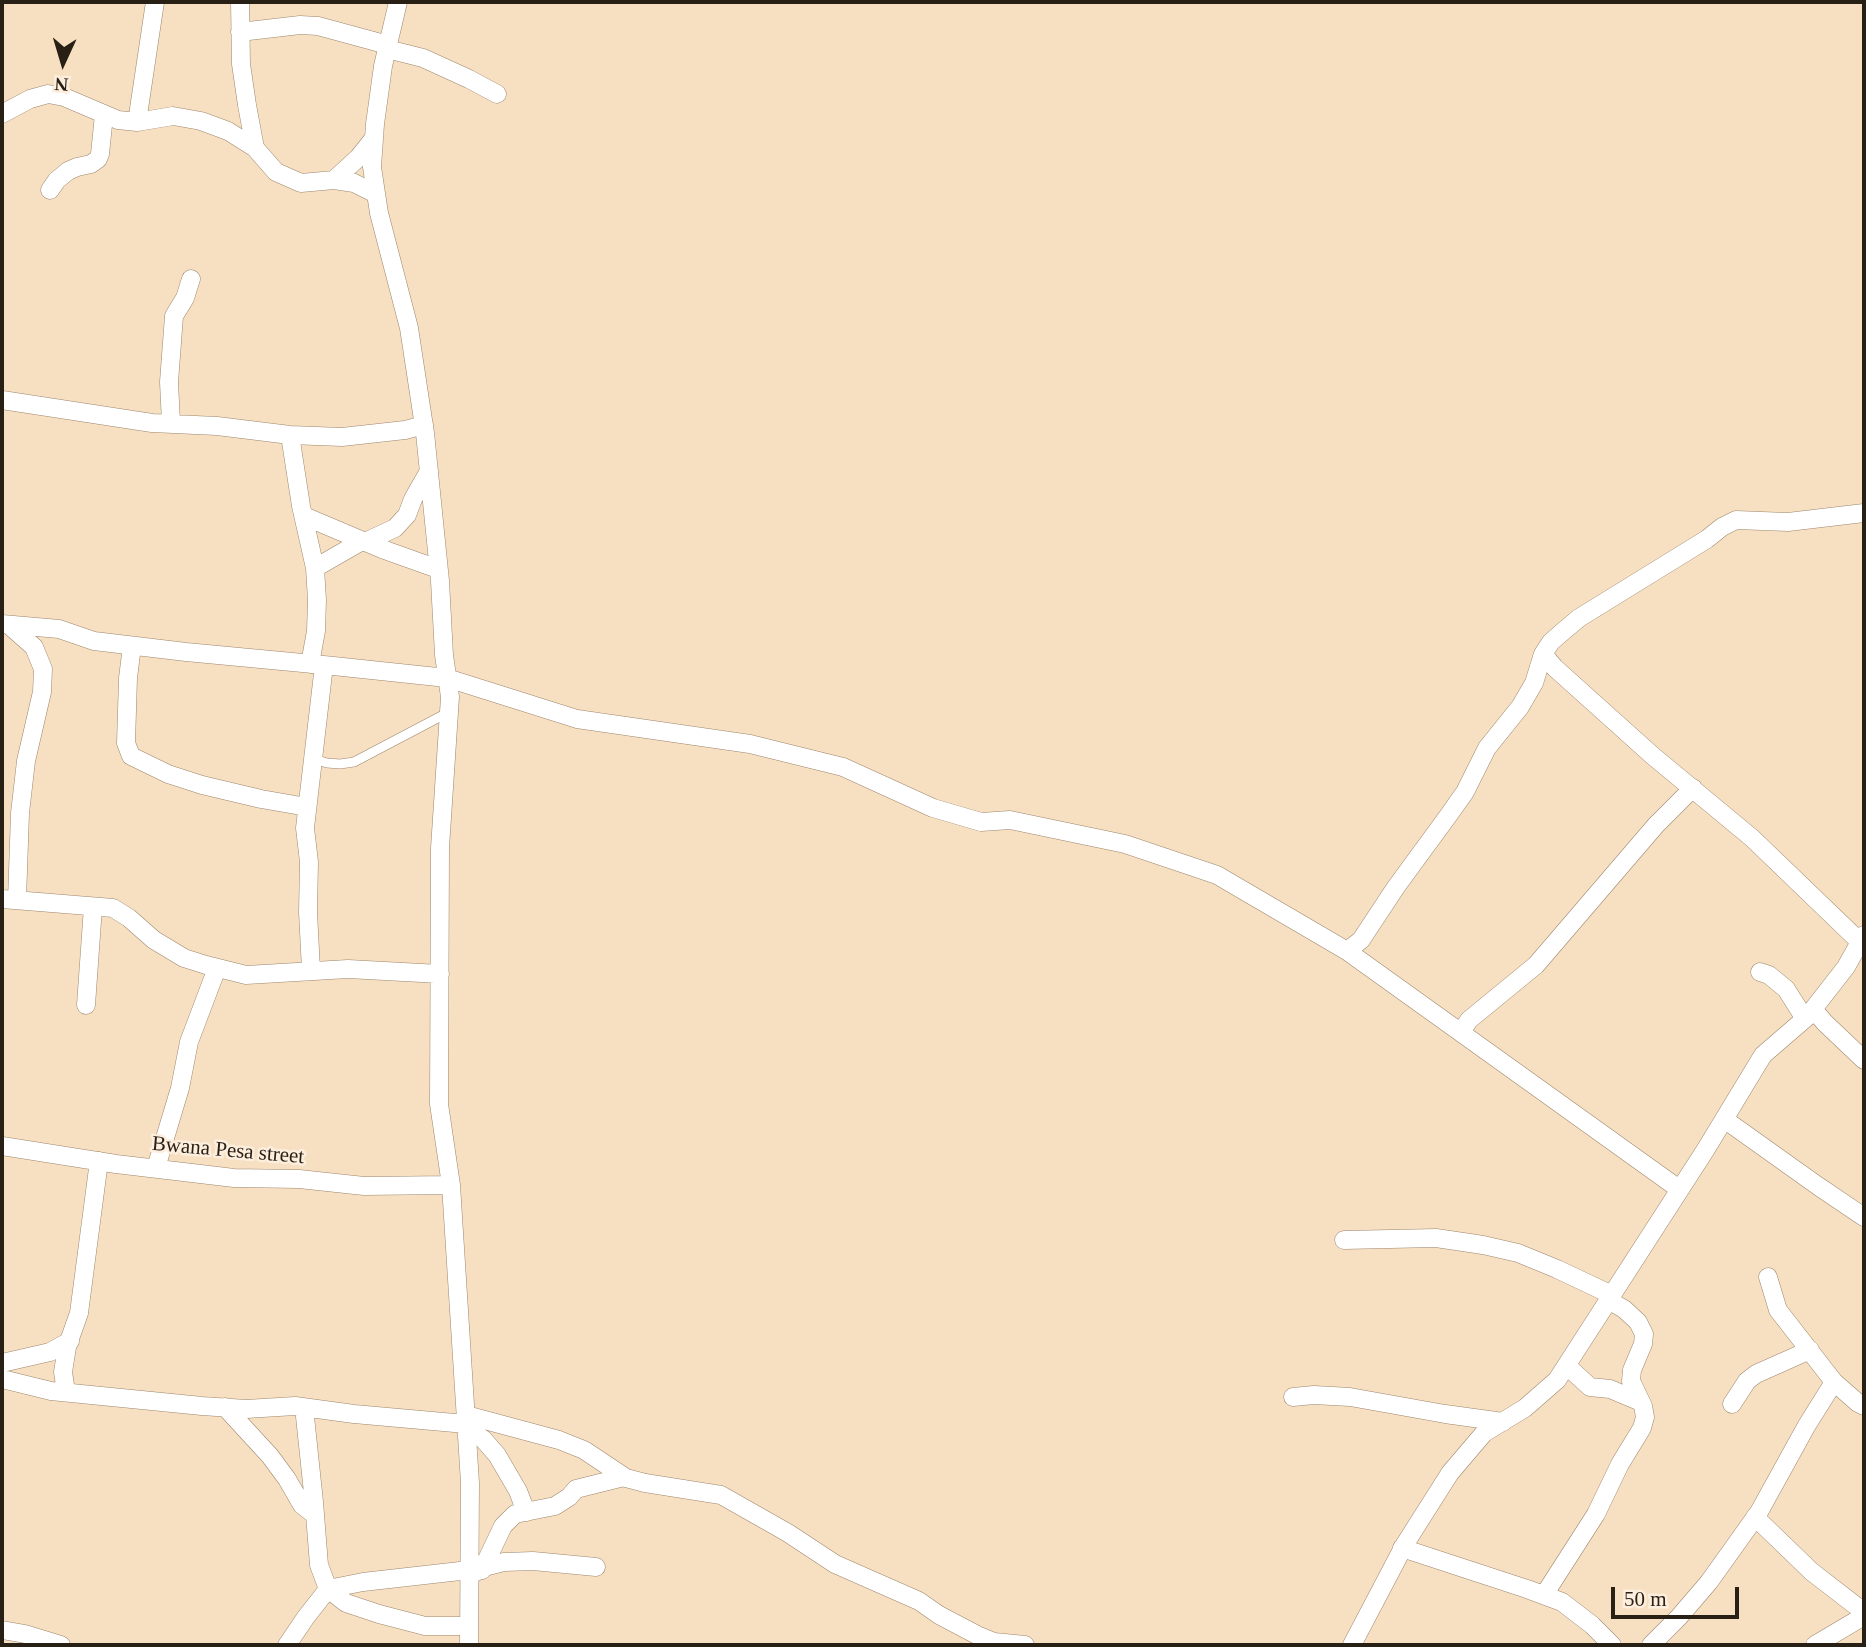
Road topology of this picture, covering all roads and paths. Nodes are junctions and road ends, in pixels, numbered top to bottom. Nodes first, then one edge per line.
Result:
1 (155, 2) edge
2 (240, 2) edge
3 (398, 2) edge
4 (240, 32) junction
5 (388, 47) junction
6 (497, 94) dead end
7 (2, 114) edge
8 (104, 115) junction
9 (137, 122) junction
10 (374, 138) junction
11 (255, 148) junction
12 (334, 180) junction
13 (50, 190) dead end
14 (376, 194) junction
15 (191, 279) dead end
16 (2, 400) edge
17 (171, 424) junction
18 (424, 425) junction
19 (290, 435) junction
20 (429, 471) junction
21 (1864, 513) edge
22 (304, 516) junction
23 (363, 542) junction
24 (315, 568) junction
25 (438, 569) junction
26 (5, 625) edge
27 (132, 646) junction
28 (1543, 654) junction
29 (317, 664) junction
30 (447, 678) junction
31 (449, 712) junction
32 (314, 759) junction
33 (1692, 788) junction
34 (307, 807) junction
35 (19, 846) junction
36 (2, 861) edge
37 (9, 900) edge
38 (93, 906) junction
39 (1861, 947) edge
40 (1347, 951) junction
41 (217, 968) junction
42 (311, 970) junction
43 (1760, 972) dead end
44 (440, 974) junction
45 (86, 1005) dead end
46 (1809, 1014) junction
47 (1461, 1032) junction
48 (1864, 1060) edge
49 (1724, 1119) junction
50 (2, 1146) edge
51 (99, 1161) junction
52 (156, 1168) junction
53 (451, 1185) junction
54 (1679, 1189) junction
55 (1864, 1217) edge
56 (1344, 1240) dead end
57 (1768, 1276) dead end
58 (1610, 1298) junction
59 (69, 1340) junction
60 (1810, 1350) junction
61 (2, 1363) edge
62 (1567, 1366) junction
63 (2, 1379) edge
64 (1834, 1382) junction
65 (66, 1392) junction
66 (1293, 1397) dead end
67 (1641, 1402) junction
68 (1732, 1404) dead end
69 (1864, 1406) edge
70 (225, 1407) junction
71 (304, 1407) junction
72 (466, 1422) junction
73 (1503, 1422) junction
74 (624, 1477) junction
75 (526, 1512) junction
76 (315, 1515) junction
77 (1755, 1517) junction
78 (1402, 1548) junction
79 (596, 1567) dead end
80 (473, 1572) junction
81 (328, 1589) junction
82 (1544, 1595) junction
83 (1864, 1614) edge
84 (469, 1626) junction
85 (2, 1630) edge
86 (61, 1645) edge
87 (287, 1645) edge
88 (469, 1645) edge
89 (1026, 1645) edge
90 (1352, 1645) edge
91 (1612, 1645) edge
92 (1651, 1645) edge
93 (1815, 1645) edge

1 - 9 street
2 - 4 street
3 - 5 street
4 - 5 street
4 - 11 street
5 - 6 street
5 - 10 street
7 - 8 street
8 - 9 street
8 - 13 street
9 - 11 street
10 - 12 street
10 - 14 street
11 - 12 street
12 - 14 street
14 - 18 street
15 - 17 street
16 - 17 street
17 - 19 street
18 - 19 street
18 - 20 street
19 - 22 street
20 - 23 street
20 - 25 street
21 - 28 street
22 - 23 street
22 - 24 street
23 - 24 street
23 - 25 street
24 - 29 street
25 - 30 street
26 - 27 street
26 - 35 street
27 - 29 street
27 - 34 street
28 - 33 street
28 - 40 street
29 - 30 street
29 - 32 street
30 - 31 street
30 - 40 street
31 - 32 lane
31 - 44 street
32 - 34 street
33 - 39 street
33 - 47 street
34 - 42 street
35 - 36 street
35 - 37 street
37 - 38 street
38 - 41 street
38 - 45 street
39 - 46 street
40 - 47 street
41 - 42 street
41 - 52 street
42 - 44 street
43 - 46 street
44 - 53 street
46 - 48 street
46 - 49 street
47 - 54 street
49 - 54 street
49 - 55 street
50 - 51 street, Bwana Pesa street
51 - 52 street, Bwana Pesa street
51 - 59 street
52 - 53 street, Bwana Pesa street
53 - 72 street
54 - 58 street
56 - 58 street
57 - 60 street
58 - 62 street
58 - 67 street
59 - 61 street
59 - 65 street
60 - 64 street
60 - 68 street
62 - 67 street
62 - 73 street
63 - 65 street
64 - 69 street
64 - 77 street
65 - 70 street
66 - 73 street
67 - 82 street
70 - 71 street
70 - 76 street
71 - 72 street
71 - 76 street
72 - 74 street
72 - 75 street
72 - 80 street
73 - 78 street
74 - 75 street
74 - 89 street
75 - 80 street
76 - 81 street
77 - 83 street
77 - 92 street
78 - 82 street
78 - 90 street
79 - 80 street
80 - 81 street
80 - 84 street
81 - 84 street
81 - 87 street
82 - 91 street
83 - 93 street
84 - 88 street
85 - 86 street

